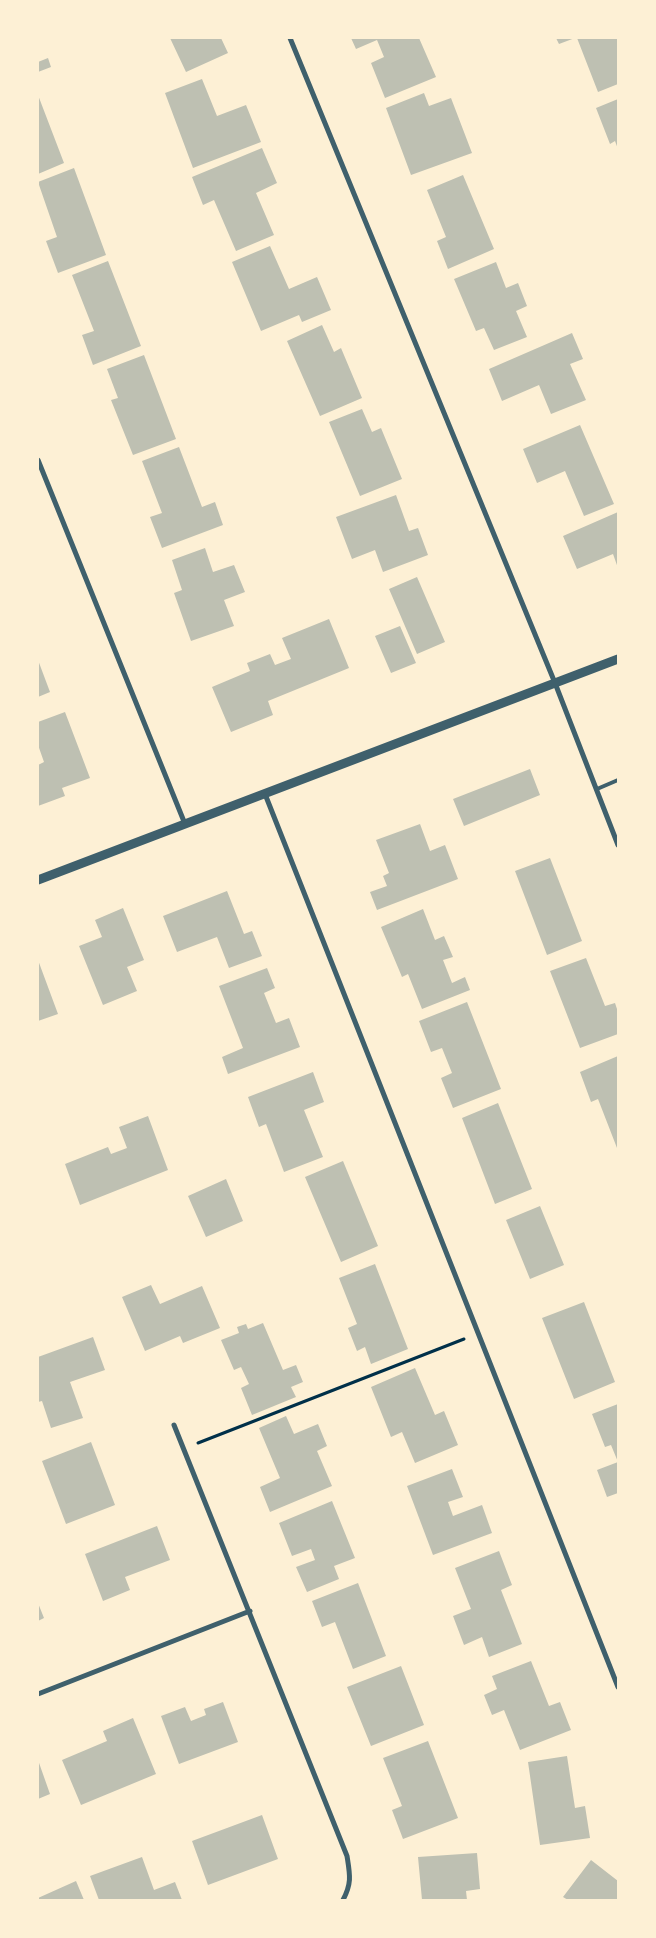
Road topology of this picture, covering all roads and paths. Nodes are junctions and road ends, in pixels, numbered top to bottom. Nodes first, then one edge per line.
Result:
1 (290, 38) edge
2 (38, 460) edge
3 (618, 659) edge
4 (555, 683) junction
5 (618, 780) edge
6 (596, 789) junction
7 (265, 794) junction
8 (185, 824) junction
9 (618, 844) edge
10 (38, 880) edge
11 (478, 1333) junction
12 (174, 1426) dead end
13 (183, 1449) junction
14 (250, 1611) junction
15 (618, 1687) edge
16 (38, 1694) edge
17 (343, 1900) edge

1 - 4 street
2 - 8 street
3 - 4 street
4 - 6 street
4 - 7 street
5 - 6 lane
6 - 9 street
7 - 8 street
7 - 11 street
8 - 10 street
11 - 13 path
11 - 15 street
12 - 13 street
13 - 14 street
14 - 16 street
14 - 17 street

